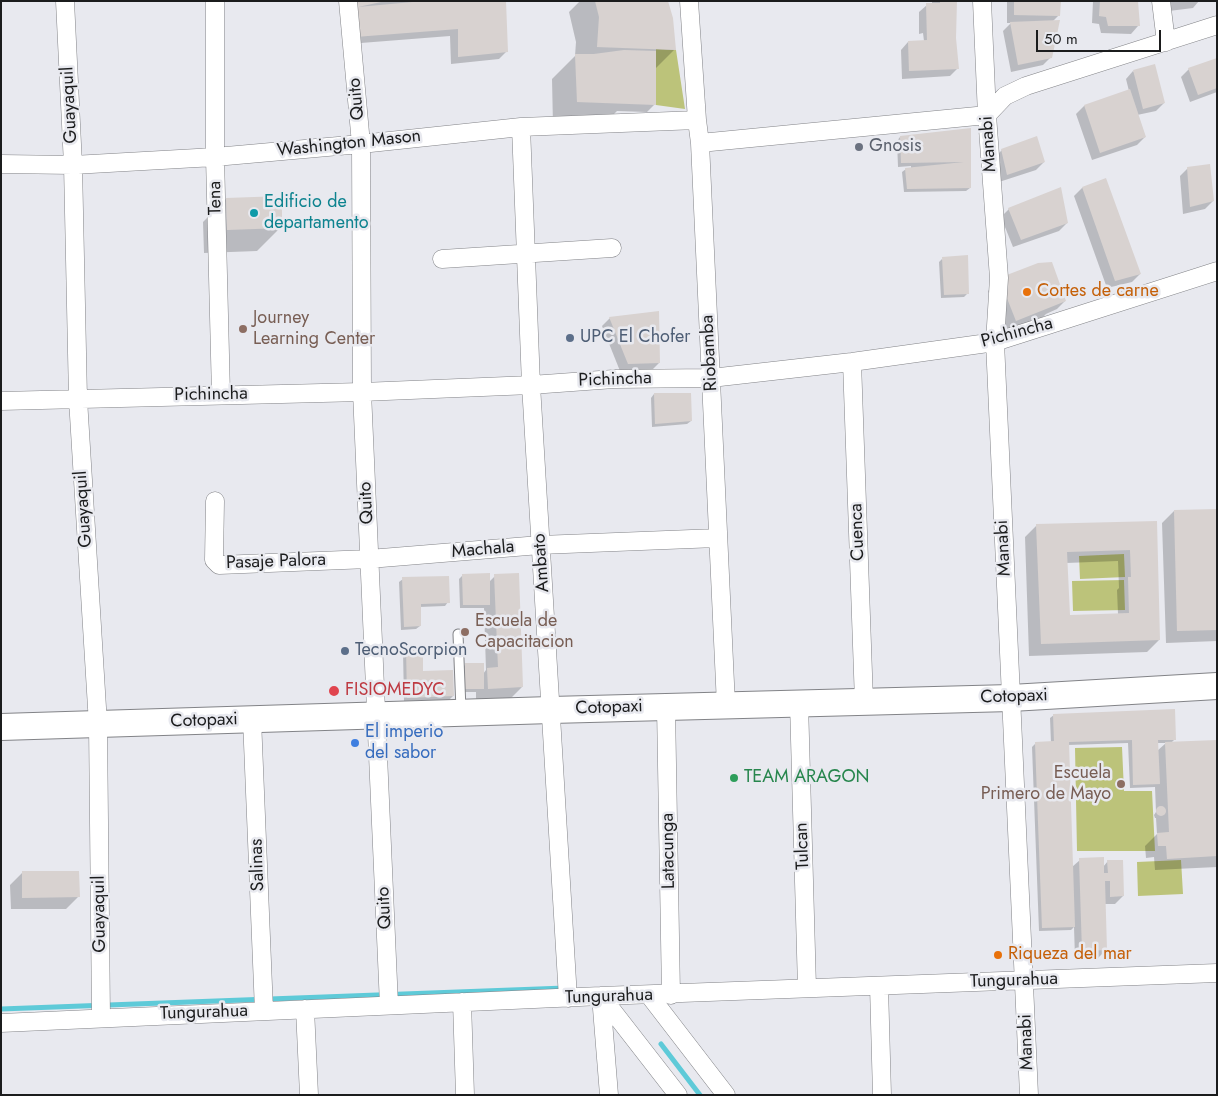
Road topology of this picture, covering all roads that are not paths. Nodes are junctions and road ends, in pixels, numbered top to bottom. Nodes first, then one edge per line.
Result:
1 (65, 1) edge
2 (215, 1) edge
3 (348, 1) edge
4 (689, 1) edge
5 (982, 1) edge
6 (1161, 1) edge
7 (1217, 25) edge
8 (1166, 42) junction
9 (987, 115) junction
10 (697, 120) junction
11 (521, 127) junction
12 (700, 143) junction
13 (361, 144) junction
14 (215, 157) junction
15 (1, 164) edge
16 (73, 165) junction
17 (612, 248) dead end
18 (526, 254) junction
19 (442, 259) dead end
20 (1217, 271) edge
21 (995, 342) junction
22 (852, 362) junction
23 (711, 378) junction
24 (531, 385) junction
25 (362, 392) junction
26 (221, 395) junction
27 (78, 399) junction
28 (1, 401) edge
29 (215, 501) dead end
30 (717, 538) junction
31 (540, 545) junction
32 (369, 559) junction
33 (458, 634) dead end
34 (1217, 686) edge
35 (1011, 698) junction
36 (864, 702) junction
37 (799, 703) junction
38 (726, 705) junction
39 (666, 707) junction
40 (551, 710) junction
41 (461, 713) junction
42 (376, 716) junction
43 (252, 719) junction
44 (98, 724) junction
45 (1, 727) edge
46 (1217, 973) edge
47 (1025, 980) junction
48 (879, 986) junction
49 (807, 988) junction
50 (649, 995) junction
51 (671, 995) junction
52 (601, 996) junction
53 (568, 997) junction
54 (462, 1002) junction
55 (389, 1005) junction
56 (305, 1009) junction
57 (264, 1010) junction
58 (101, 1017) junction
59 (1, 1023) edge
60 (308, 1095) edge
61 (465, 1095) edge
62 (609, 1095) edge
63 (678, 1095) edge
64 (726, 1095) edge
65 (882, 1095) edge
66 (1029, 1095) edge

1 - 16 street, Guayaquil
2 - 14 street, Tena
3 - 13 street, Quito
4 - 10 street, Riobamba
5 - 9 street, Manabi
6 - 8 street
7 - 8 street
8 - 9 street
9 - 12 street
9 - 21 street, Manabi
10 - 11 street, Washington Mason
10 - 12 street, Riobamba
11 - 13 street, Washington Mason
11 - 18 street, Ambato
12 - 23 street, Riobamba
13 - 14 street, Washington Mason
13 - 25 street, Quito
14 - 16 street, Washington Mason
14 - 26 street, Tena
15 - 16 street, Washington Mason
16 - 27 street, Guayaquil
17 - 18 street
18 - 19 street
18 - 24 street, Ambato
20 - 21 street, Pichincha
21 - 22 street, Pichincha
21 - 35 street, Manabi
22 - 23 street, Pichincha
22 - 36 street, Cuenca
23 - 24 street, Pichincha
23 - 30 street, Riobamba
24 - 25 street, Pichincha
24 - 31 street, Ambato
25 - 26 street, Pichincha
25 - 32 street, Quito
26 - 27 street, Pichincha
27 - 28 street, Pichincha
27 - 44 street, Guayaquil
29 - 32 street, Pasaje Palora
30 - 31 street, Machala
30 - 38 street, Riobamba
31 - 32 street, Machala
31 - 40 street, Ambato
32 - 42 street, Quito
33 - 41 lane
34 - 35 street, Cotopaxi
35 - 36 street, Cotopaxi
35 - 47 street, Manabi
36 - 37 street, Cotopaxi
37 - 38 street, Cotopaxi
37 - 49 street, Tulcan
38 - 39 street, Cotopaxi
39 - 40 street, Cotopaxi
39 - 51 street, Latacunga
40 - 41 street, Cotopaxi
40 - 53 street, Ambato
41 - 42 street, Cotopaxi
42 - 43 street, Cotopaxi
42 - 55 street, Quito
43 - 44 street, Cotopaxi
43 - 57 street, Salinas
44 - 45 street, Cotopaxi
44 - 58 street, Guayaquil
46 - 47 street, Tungurahua
47 - 48 street, Tungurahua
47 - 66 street, Manabi
48 - 49 street, Tungurahua
48 - 65 street
49 - 51 street, Tungurahua
50 - 51 street, Tungurahua
50 - 52 street, Tungurahua
50 - 64 street
52 - 53 street, Tungurahua
52 - 62 street
52 - 63 street
53 - 54 street, Tungurahua
54 - 55 street, Tungurahua
54 - 61 street
55 - 56 street, Tungurahua
56 - 57 street, Tungurahua
56 - 60 street
57 - 58 street, Tungurahua
58 - 59 street, Tungurahua

